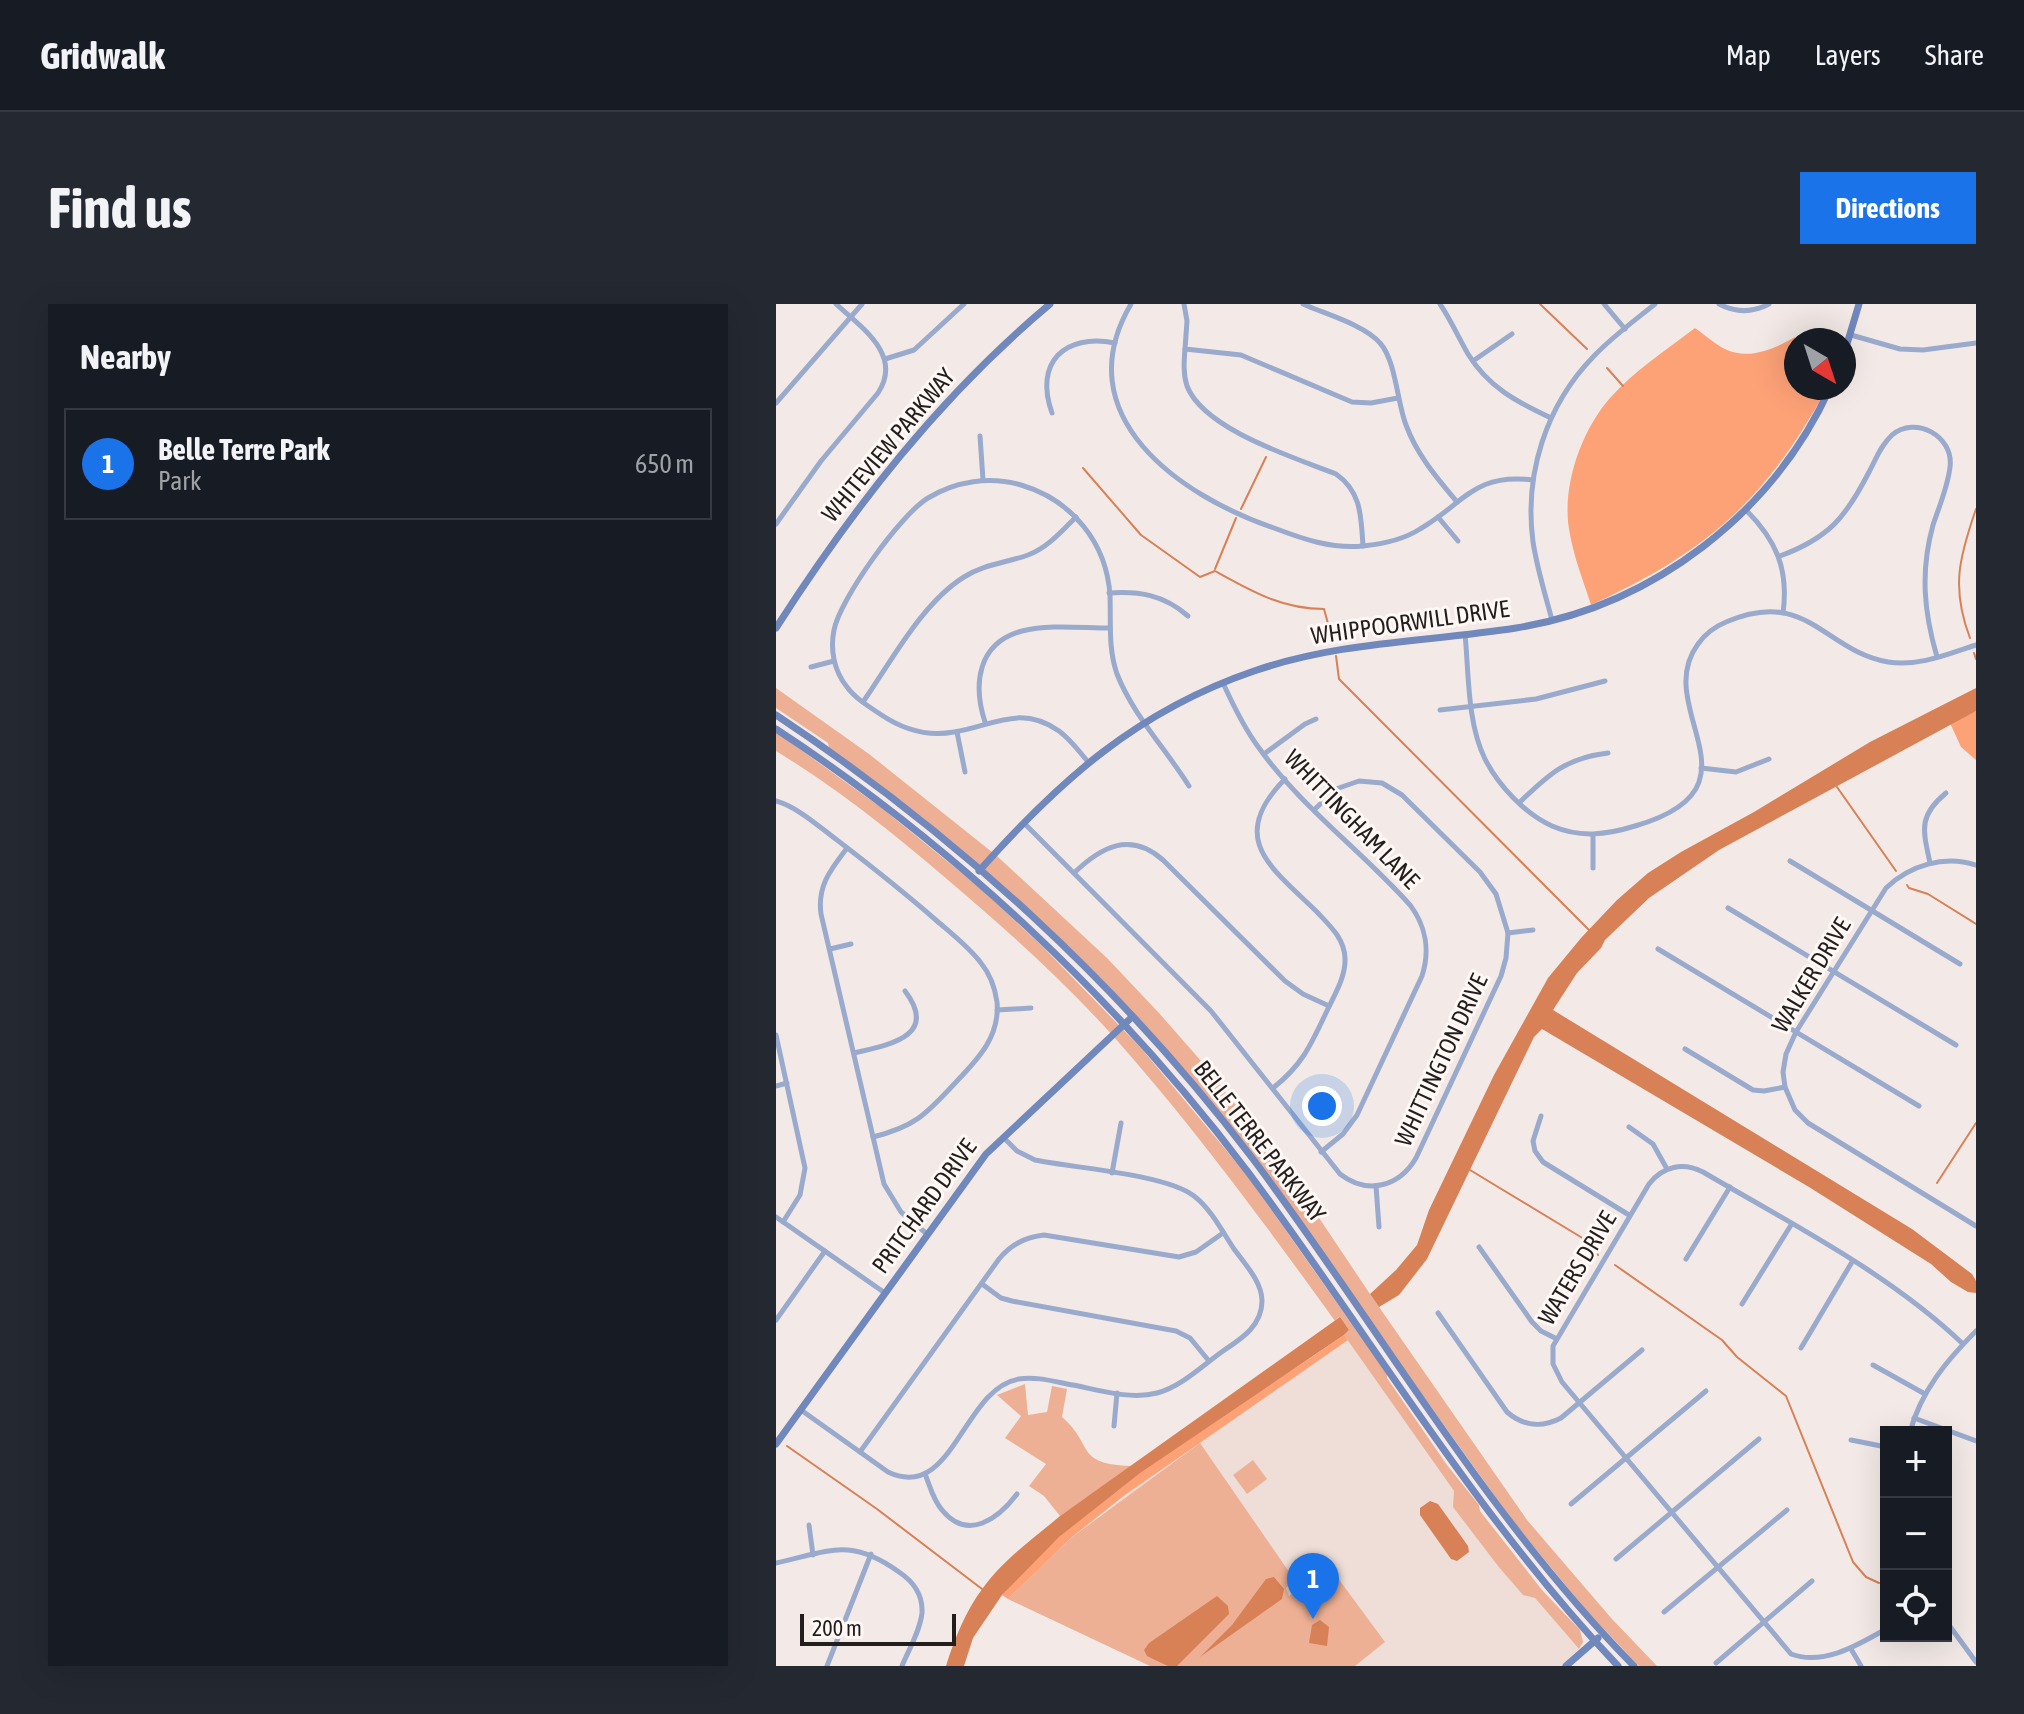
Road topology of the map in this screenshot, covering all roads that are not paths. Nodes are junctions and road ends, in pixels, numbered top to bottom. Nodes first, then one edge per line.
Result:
1 (836, 304) edge
2 (862, 304) edge
3 (964, 304) edge
4 (1050, 304) edge
5 (1131, 304) edge
6 (1184, 304) edge
7 (1303, 304) edge
8 (1440, 304) edge
9 (1604, 304) edge
10 (1655, 304) edge
11 (1719, 304) edge
12 (1769, 304) edge
13 (1859, 304) edge
14 (850, 317) junction
15 (1853, 328) edge
16 (1625, 329) junction
17 (1512, 334) dead end
18 (1856, 336) edge
19 (1115, 343) junction
20 (1976, 343) edge
21 (1185, 349) junction
22 (885, 359) junction
23 (1473, 361) junction
24 (1398, 398) junction
25 (1823, 400) edge
26 (776, 403) edge
27 (1052, 413) dead end
28 (1551, 418) junction
29 (980, 436) dead end
30 (983, 480) junction
31 (1533, 480) junction
32 (1457, 502) junction
33 (1746, 510) junction
34 (1076, 517) junction
35 (1438, 517) junction
36 (776, 524) edge
37 (1458, 541) dead end
38 (1363, 546) junction
39 (1780, 556) junction
40 (1109, 593) junction
41 (1783, 613) junction
42 (1188, 616) dead end
43 (1552, 620) junction
44 (776, 628) edge
45 (1110, 628) junction
46 (1465, 633) junction
47 (1976, 645) edge
48 (1937, 657) junction
49 (834, 661) junction
50 (811, 667) dead end
51 (1605, 681) dead end
52 (1223, 683) junction
53 (863, 702) junction
54 (1472, 707) junction
55 (1440, 710) dead end
56 (776, 715) edge
57 (1316, 719) dead end
58 (985, 722) junction
59 (1145, 723) junction
60 (776, 729) edge
61 (957, 732) junction
62 (1608, 753) dead end
63 (1264, 754) junction
64 (1769, 759) dead end
65 (1088, 762) junction
66 (1701, 768) junction
67 (965, 772) dead end
68 (1285, 779) junction
69 (1189, 786) dead end
70 (1946, 793) dead end
71 (776, 801) edge
72 (1520, 802) junction
73 (1315, 809) junction
74 (1023, 822) junction
75 (1593, 835) junction
76 (847, 848) junction
77 (1790, 861) dead end
78 (1930, 863) junction
79 (1976, 865) edge
80 (1593, 868) dead end
81 (981, 869) junction
82 (1074, 873) junction
83 (972, 879) junction
84 (1728, 908) dead end
85 (1870, 910) junction
86 (1533, 930) dead end
87 (1508, 933) junction
88 (851, 944) dead end
89 (830, 949) junction
90 (1658, 949) dead end
91 (1960, 964) dead end
92 (1833, 971) junction
93 (905, 991) dead end
94 (1329, 1006) junction
95 (1031, 1008) dead end
96 (997, 1010) junction
97 (1132, 1017) junction
98 (1124, 1025) junction
99 (1796, 1032) junction
100 (776, 1035) edge
101 (1956, 1045) dead end
102 (1685, 1049) dead end
103 (854, 1053) junction
104 (787, 1083) junction
105 (776, 1086) edge
106 (1785, 1087) junction
107 (1273, 1088) junction
108 (1919, 1106) dead end
109 (1541, 1116) dead end
110 (1121, 1123) dead end
111 (1629, 1127) dead end
112 (1003, 1136) junction
113 (873, 1137) junction
114 (1321, 1152) junction
115 (1667, 1169) junction
116 (1112, 1173) junction
117 (1376, 1186) junction
118 (1730, 1187) junction
119 (1629, 1215) junction
120 (776, 1217) edge
121 (783, 1222) junction
122 (1791, 1225) junction
123 (1976, 1226) edge
124 (1379, 1227) dead end
125 (1223, 1233) junction
126 (927, 1234) junction
127 (1479, 1247) dead end
128 (825, 1251) junction
129 (1686, 1259) dead end
130 (1852, 1262) junction
131 (982, 1284) junction
132 (885, 1293) junction
133 (1742, 1304) dead end
134 (776, 1306) edge
135 (782, 1311) junction
136 (1438, 1313) dead end
137 (776, 1320) edge
138 (1976, 1331) edge
139 (1555, 1338) junction
140 (1963, 1344) junction
141 (1801, 1348) dead end
142 (1642, 1350) dead end
143 (1209, 1361) junction
144 (1873, 1365) dead end
145 (1706, 1391) dead end
146 (1117, 1393) junction
147 (1925, 1394) junction
148 (1579, 1403) junction
149 (801, 1410) junction
150 (1914, 1418) junction
151 (1114, 1426) dead end
152 (1912, 1426) edge
153 (1759, 1439) dead end
154 (1851, 1440) dead end
155 (1976, 1441) edge
156 (776, 1444) edge
157 (1880, 1446) edge
158 (859, 1453) junction
159 (1626, 1458) junction
160 (925, 1474) junction
161 (1017, 1494) dead end
162 (1571, 1504) dead end
163 (1787, 1510) dead end
164 (1671, 1513) junction
165 (809, 1525) dead end
166 (871, 1554) junction
167 (813, 1555) junction
168 (1616, 1559) dead end
169 (776, 1563) edge
170 (1717, 1568) junction
171 (1812, 1581) dead end
172 (1664, 1612) dead end
173 (1763, 1623) junction
174 (1952, 1629) edge
175 (1880, 1632) edge
176 (1603, 1634) junction
177 (1594, 1641) junction
178 (1851, 1649) junction
179 (1976, 1662) edge
180 (1716, 1663) dead end
181 (1806, 1664) edge
182 (827, 1666) edge
183 (902, 1666) edge
184 (1566, 1666) edge
185 (1618, 1666) edge
186 (1634, 1666) edge
187 (1861, 1666) edge

1 - 14 street
2 - 14 street
3 - 22 street
4 - 44 main road, WHITEVIEW PARKWAY
5 - 19 street
6 - 21 street
7 - 24 street
8 - 23 street
9 - 16 street
10 - 16 street
11 - 12 street
13 - 15 main road
14 - 22 street
14 - 26 street
16 - 28 street
17 - 23 street
18 - 20 street
19 - 27 street
19 - 38 street
21 - 24 street
21 - 38 street
22 - 36 street
23 - 28 street
24 - 32 street
25 - 33 main road, WHIPPOORWILL DRIVE
28 - 31 street
29 - 30 street
30 - 34 street
30 - 49 street
31 - 32 street
31 - 43 street
32 - 35 street
33 - 39 street
33 - 43 main road, WHIPPOORWILL DRIVE
34 - 40 street
34 - 53 street
35 - 37 street
35 - 38 street
39 - 41 street
39 - 48 street
40 - 42 street
40 - 45 street
41 - 48 street
41 - 66 street
43 - 46 main road, WHIPPOORWILL DRIVE
45 - 58 street
45 - 59 street
46 - 52 main road, WHIPPOORWILL DRIVE
46 - 54 street
47 - 48 street
49 - 50 street
49 - 53 street
51 - 54 street
52 - 59 main road, WHIPPOORWILL DRIVE
52 - 63 street, WHITTINGHAM LANE
53 - 61 street
54 - 55 street
54 - 72 street
56 - 81 main road, BELLE TERRE PARKWAY
57 - 63 street
58 - 61 street
58 - 65 street
59 - 65 main road, WHIPPOORWILL DRIVE
59 - 69 street
60 - 83 main road, BELLE TERRE PARKWAY
61 - 67 street
62 - 72 street
63 - 68 street, WHITTINGHAM LANE
64 - 66 street
65 - 74 main road, WHIPPOORWILL DRIVE
66 - 75 street
68 - 73 street, WHITTINGHAM LANE
68 - 94 street
70 - 78 street
71 - 76 street
72 - 75 street
73 - 87 street, WHITTINGTON DRIVE
73 - 114 street, WHITTINGHAM LANE
74 - 81 main road, WHIPPOORWILL DRIVE
74 - 82 street
75 - 80 street
76 - 89 street
76 - 96 street
77 - 85 street
78 - 79 street, WALKER DRIVE
78 - 85 street, WALKER DRIVE
81 - 83 main road, WHIPPOORWILL DRIVE
81 - 97 main road, BELLE TERRE PARKWAY
82 - 94 street
82 - 107 street
83 - 98 main road, BELLE TERRE PARKWAY
84 - 92 street
85 - 91 street
85 - 92 street, WALKER DRIVE
86 - 87 street
87 - 117 street, WHITTINGTON DRIVE
88 - 89 street
89 - 103 street
90 - 99 street
92 - 99 street, WALKER DRIVE
92 - 101 street
93 - 103 street
94 - 107 street
95 - 96 street
96 - 113 street
97 - 98 main road, PRITCHARD DRIVE
97 - 176 main road, BELLE TERRE PARKWAY
98 - 112 main road, PRITCHARD DRIVE
98 - 177 main road, BELLE TERRE PARKWAY
99 - 106 street, WALKER DRIVE
99 - 108 street
100 - 104 street
102 - 106 street
103 - 113 street
104 - 105 street
104 - 121 street
106 - 123 street
107 - 114 street
109 - 119 street
110 - 116 street
111 - 115 street
112 - 116 street
112 - 126 main road, PRITCHARD DRIVE
113 - 126 street
114 - 117 street
115 - 118 street
115 - 119 street, WATERS DRIVE
116 - 125 street
117 - 124 street
118 - 122 street
118 - 129 street
119 - 139 street, WATERS DRIVE
120 - 121 street
121 - 128 street
122 - 130 street
122 - 133 street
125 - 131 street
125 - 143 street
126 - 132 main road, PRITCHARD DRIVE
127 - 139 street
128 - 132 street
128 - 135 street
130 - 140 street
130 - 141 street
131 - 143 street
131 - 158 street
132 - 149 main road, PRITCHARD DRIVE
134 - 135 street
135 - 137 street
136 - 148 street
138 - 140 street
139 - 148 street, WATERS DRIVE
140 - 147 street
142 - 148 street
143 - 146 street
144 - 147 street
145 - 159 street
146 - 151 street
146 - 160 street
147 - 150 street
148 - 159 street, WATERS DRIVE
149 - 156 main road, PRITCHARD DRIVE
149 - 158 street
150 - 152 street
150 - 155 street
153 - 164 street
154 - 157 street
158 - 160 street
159 - 162 street
159 - 164 street, WATERS DRIVE
160 - 161 street
163 - 170 street
164 - 168 street
164 - 170 street, WATERS DRIVE
165 - 167 street
166 - 167 street
166 - 182 street
166 - 183 street
167 - 169 street
170 - 172 street
170 - 173 street, WATERS DRIVE
171 - 173 street
173 - 180 street
173 - 181 street, WATERS DRIVE
174 - 179 street
175 - 178 street, WATERS DRIVE
176 - 177 main road
176 - 186 main road, BELLE TERRE PARKWAY
177 - 184 main road
177 - 185 main road, BELLE TERRE PARKWAY
178 - 181 street, WATERS DRIVE
178 - 187 street

